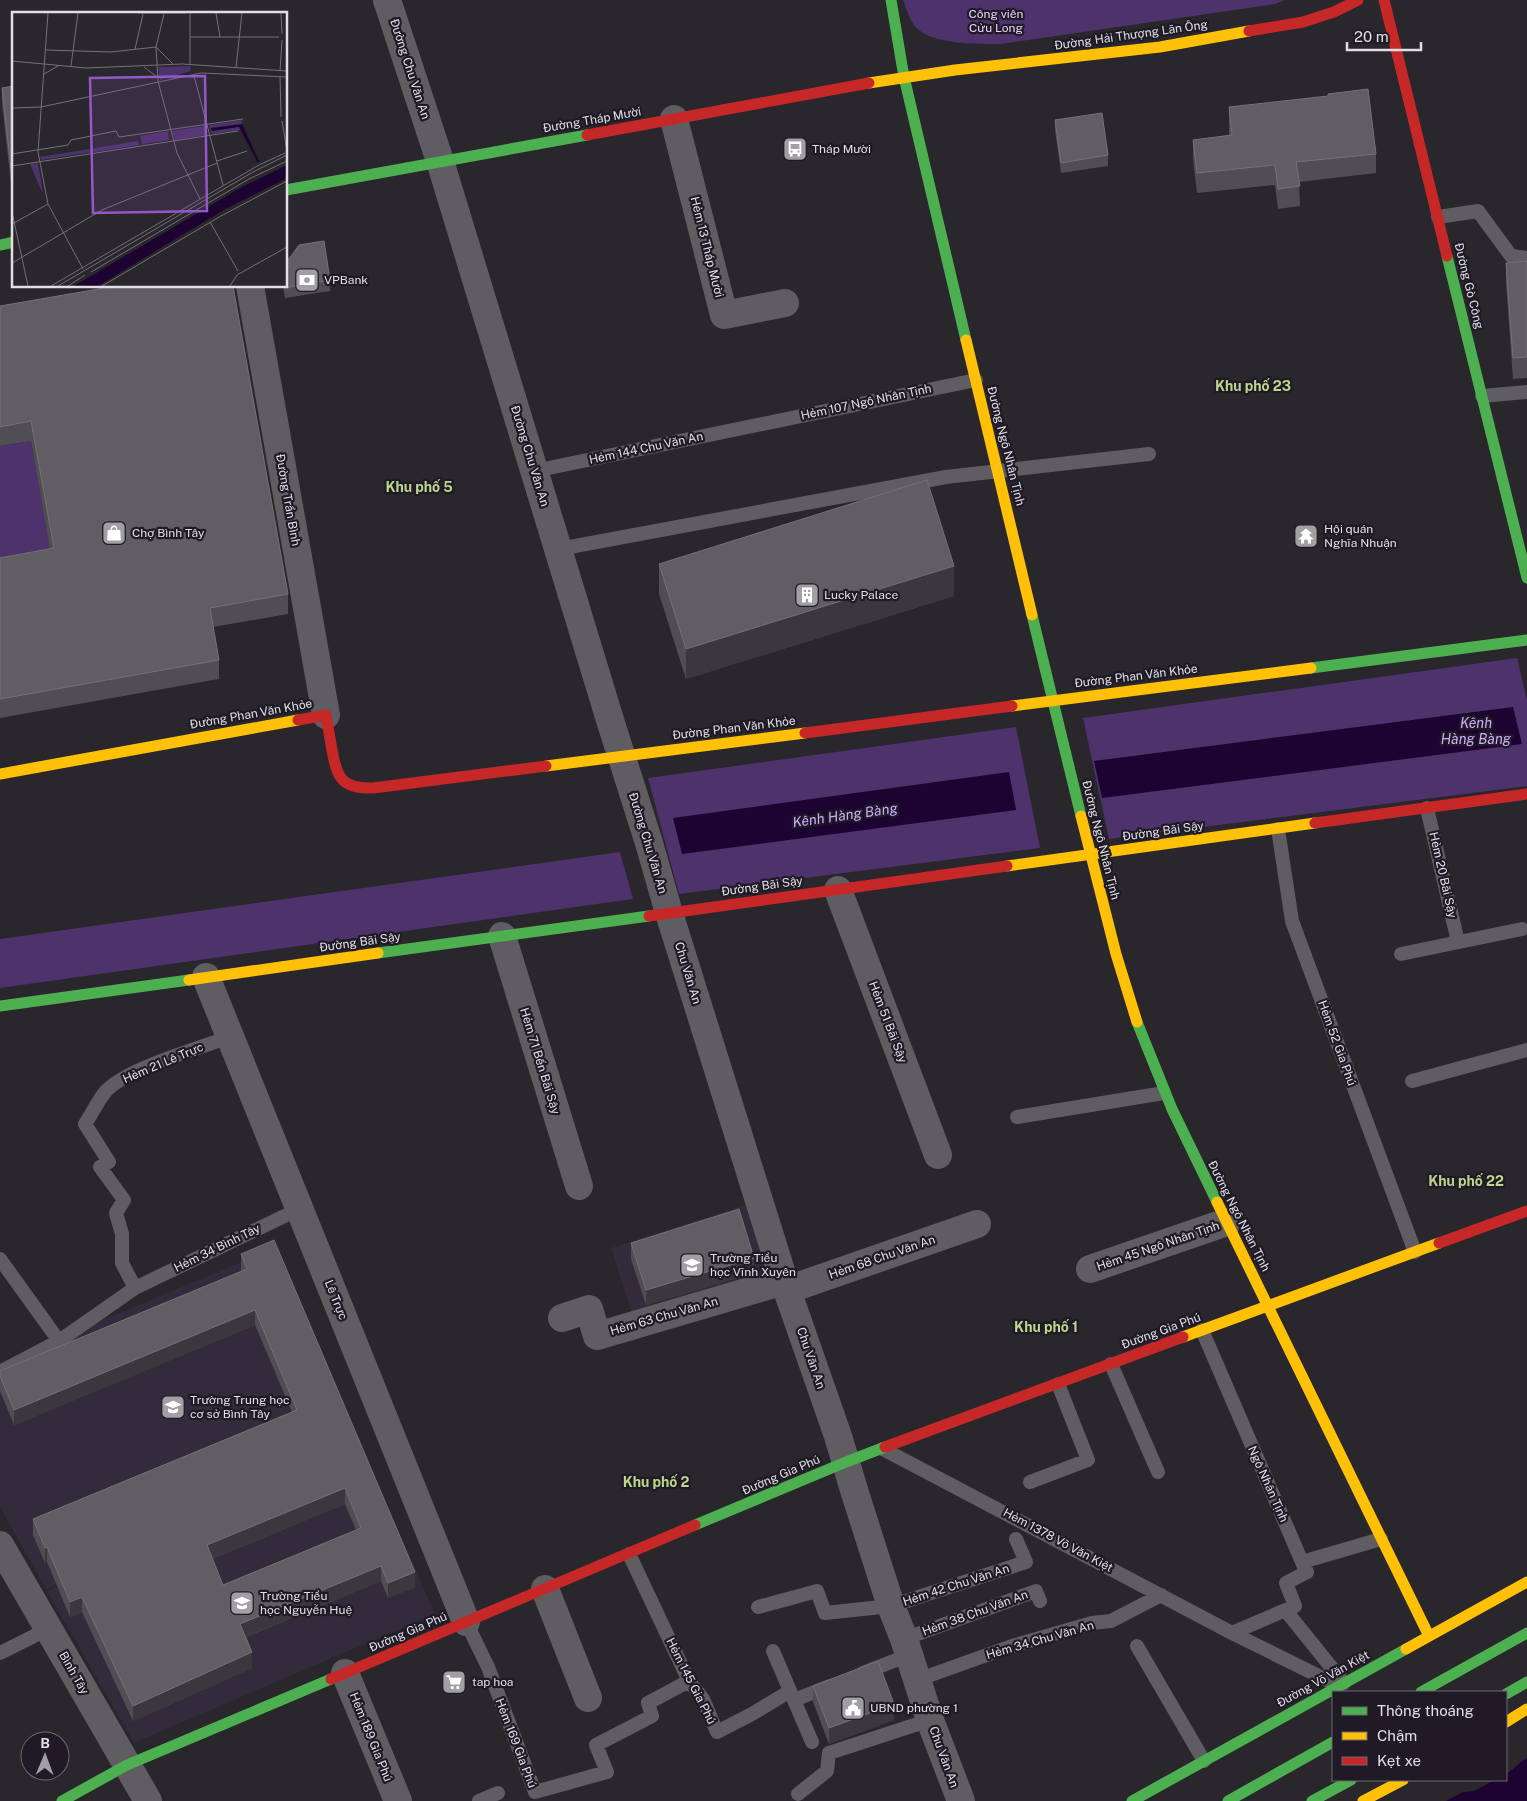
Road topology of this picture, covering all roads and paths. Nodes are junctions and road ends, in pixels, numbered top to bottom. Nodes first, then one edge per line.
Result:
1 (387, 0) edge
2 (1358, 0) edge
3 (1384, 0) edge
4 (890, 1) edge
5 (904, 77) junction
6 (674, 119) junction
7 (440, 161) junction
8 (288, 190) edge
9 (1438, 217) junction
10 (1527, 258) edge
11 (250, 288) edge
12 (785, 303) dead end
13 (976, 380) junction
14 (1527, 392) edge
15 (1482, 396) junction
16 (757, 425) joint
17 (1150, 454) dead end
18 (534, 471) junction
19 (998, 472) junction
20 (559, 549) junction
21 (1527, 578) edge
22 (1527, 640) edge
23 (1053, 701) junction
24 (326, 715) junction
25 (622, 756) junction
26 (0, 774) edge
27 (1527, 794) edge
28 (1427, 808) junction
29 (1278, 829) junction
30 (1090, 855) junction
31 (838, 890) junction
32 (669, 913) junction
33 (1522, 928) dead end
34 (502, 936) junction
35 (1458, 942) junction
36 (1401, 954) dead end
37 (206, 977) junction
38 (0, 1006) edge
39 (230, 1037) junction
40 (1527, 1050) edge
41 (1412, 1081) dead end
42 (1164, 1093) junction
43 (1017, 1118) dead end
44 (938, 1155) dead end
45 (579, 1186) dead end
46 (299, 1209) junction
47 (1527, 1211) edge
48 (1227, 1222) junction
49 (976, 1224) dead end
50 (1415, 1252) junction
51 (0, 1259) edge
52 (1090, 1269) dead end
53 (786, 1286) junction
54 (135, 1288) junction
55 (1268, 1306) junction
56 (562, 1318) dead end
57 (1202, 1330) junction
58 (59, 1341) junction
59 (1111, 1364) junction
60 (0, 1372) edge
61 (1058, 1384) junction
62 (883, 1449) junction
63 (846, 1462) junction
64 (1158, 1472) dead end
65 (1030, 1482) dead end
66 (1016, 1539) dead end
67 (1382, 1539) junction
68 (0, 1545) edge
69 (629, 1554) junction
70 (1302, 1562) junction
71 (1527, 1582) edge
72 (545, 1589) junction
73 (1161, 1595) junction
74 (1040, 1601) dead end
75 (891, 1606) junction
76 (758, 1607) dead end
77 (1286, 1611) junction
78 (466, 1622) junction
79 (48, 1629) junction
80 (1232, 1633) junction
81 (1527, 1633) edge
82 (1430, 1636) junction
83 (1137, 1646) dead end
84 (907, 1647) junction
85 (774, 1651) dead end
86 (0, 1653) edge
87 (345, 1673) junction
88 (917, 1680) junction
89 (689, 1681) junction
90 (1527, 1682) edge
91 (1342, 1685) junction
92 (1423, 1691) edge
93 (1507, 1693) edge
94 (792, 1696) junction
95 (588, 1698) dead end
96 (1527, 1709) edge
97 (930, 1720) junction
98 (1507, 1721) edge
99 (812, 1742) dead end
100 (1332, 1743) edge
101 (127, 1765) junction
102 (1194, 1771) junction
103 (1349, 1781) edge
104 (1401, 1781) edge
105 (498, 1793) dead end
106 (798, 1794) dead end
107 (62, 1801) edge
108 (148, 1801) edge
109 (398, 1801) edge
110 (479, 1801) edge
111 (960, 1801) edge
112 (1132, 1801) edge
113 (1228, 1801) edge
114 (1312, 1801) edge
115 (1363, 1801) edge

1 - 7 street, Đường Chu Văn An
2 - 5 main road, Đường Hải Thượng Lãn Ông
3 - 9 main road, Đường Gò Công
4 - 5 main road, Đường Ngô Nhân Tịnh
5 - 6 main road, Đường Tháp Mười
5 - 13 main road, Đường Ngô Nhân Tịnh
6 - 7 main road, Đường Tháp Mười
6 - 12 street, Hẻm 13 Tháp Mười
7 - 8 main road, Đường Tháp Mười
7 - 18 street, Đường Chu Văn An
9 - 10 lane
9 - 15 main road, Đường Gò Công
11 - 24 street, Đường Trần Bình
13 - 16 lane, Hẻm 107 Ngô Nhân Tịnh
13 - 19 main road, Đường Ngô Nhân Tịnh
14 - 15 lane
15 - 21 main road, Đường Gò Công
16 - 18 lane, Hẻm 144 Chu Văn An
17 - 19 lane
18 - 20 street, Đường Chu Văn An
19 - 20 lane
19 - 23 main road, Đường Ngô Nhân Tịnh
20 - 25 street, Đường Chu Văn An
22 - 23 main road, Đường Phan Văn Khỏe
23 - 25 main road, Đường Phan Văn Khỏe
23 - 30 main road, Đường Ngô Nhân Tịnh
24 - 25 main road, Đường Phan Văn Khỏe
24 - 26 main road, Đường Phan Văn Khỏe
25 - 32 street, Đường Chu Văn An
27 - 28 main road, Đường Bãi Sậy
28 - 29 main road, Đường Bãi Sậy
28 - 35 lane, Hẻm 20 Bãi Sậy
29 - 30 main road, Đường Bãi Sậy
29 - 50 lane, Hẻm 52 Gia Phú
30 - 31 main road, Đường Bãi Sậy
30 - 42 main road, Đường Ngô Nhân Tịnh
31 - 32 main road, Đường Bãi Sậy
31 - 44 street, Hẻm 51 Bãi Sậy
32 - 34 main road, Đường Bãi Sậy
32 - 53 street, Chu Văn An
33 - 35 lane
34 - 37 main road, Đường Bãi Sậy
34 - 45 street, Hẻm 71 Bến Bãi Sậy
35 - 36 lane
37 - 38 main road, Đường Bãi Sậy
37 - 39 street, Lê Trực
39 - 46 street, Lê Trực
39 - 54 lane, Hẻm 21 Lê Trực
40 - 41 lane
42 - 43 lane
42 - 48 main road, Đường Ngô Nhân Tịnh
46 - 54 lane, Hẻm 34 Bình Tây
46 - 78 street, Lê Trực
47 - 50 main road, Đường Gia Phú
48 - 52 street, Hẻm 45 Ngô Nhân Tịnh
48 - 55 main road, Đường Ngô Nhân Tịnh
49 - 53 street, Hẻm 68 Chu Văn An
50 - 55 main road, Đường Gia Phú
51 - 58 lane
53 - 56 street, Hẻm 63 Chu Văn An
53 - 63 street, Chu Văn An
54 - 58 lane, Hẻm 34 Bình Tây
55 - 57 main road, Đường Gia Phú
55 - 67 main road, Đường Ngô Nhân Tịnh
57 - 59 main road, Đường Gia Phú
57 - 70 lane, Ngô Nhân Tịnh
58 - 60 lane, Hẻm 34 Bình Tây
59 - 61 main road, Đường Gia Phú
59 - 64 lane
61 - 62 main road, Đường Gia Phú
61 - 65 lane
62 - 63 main road, Đường Gia Phú
62 - 73 lane, Hẻm 1378 Võ Văn Kiệt
63 - 69 main road, Đường Gia Phú
63 - 75 street, Chu Văn An
66 - 75 lane, Hẻm 42 Chu Văn An
67 - 70 lane
67 - 82 main road, Đường Ngô Nhân Tịnh
68 - 79 street, Bình Tây
69 - 72 main road, Đường Gia Phú
69 - 89 lane, Hẻm 145 Gia Phú
70 - 77 lane
71 - 82 main road, Đường Võ Văn Kiệt
72 - 78 main road, Đường Gia Phú
72 - 95 street
73 - 80 lane, Hẻm 1378 Võ Văn Kiệt
73 - 88 lane, Hẻm 34 Chu Văn An
74 - 84 lane, Hẻm 38 Chu Văn An
75 - 76 lane
75 - 84 street, Chu Văn An
77 - 80 lane
77 - 91 lane
78 - 87 main road, Đường Gia Phú
78 - 89 lane, Hẻm 169 Gia Phú
79 - 86 lane
79 - 101 street, Bình Tây
80 - 91 lane, Hẻm 1378 Võ Văn Kiệt
81 - 92 main road
82 - 91 main road, Đường Võ Văn Kiệt
83 - 102 lane
84 - 88 street, Chu Văn An
84 - 94 lane
85 - 94 lane
87 - 101 main road, Đường Gia Phú
87 - 109 street, Hẻm 189 Gia Phú
88 - 97 street, Chu Văn An
89 - 94 lane, Hẻm 145 Gia Phú
90 - 93 main road
91 - 102 main road, Đường Võ Văn Kiệt
94 - 99 lane
96 - 98 main road
97 - 106 lane
97 - 111 street, Chu Văn An
100 - 113 main road
101 - 107 main road, Đường Gia Phú
101 - 108 street, Bình Tây
102 - 112 main road, Đường Võ Văn Kiệt
103 - 114 main road
104 - 115 main road
105 - 110 lane

